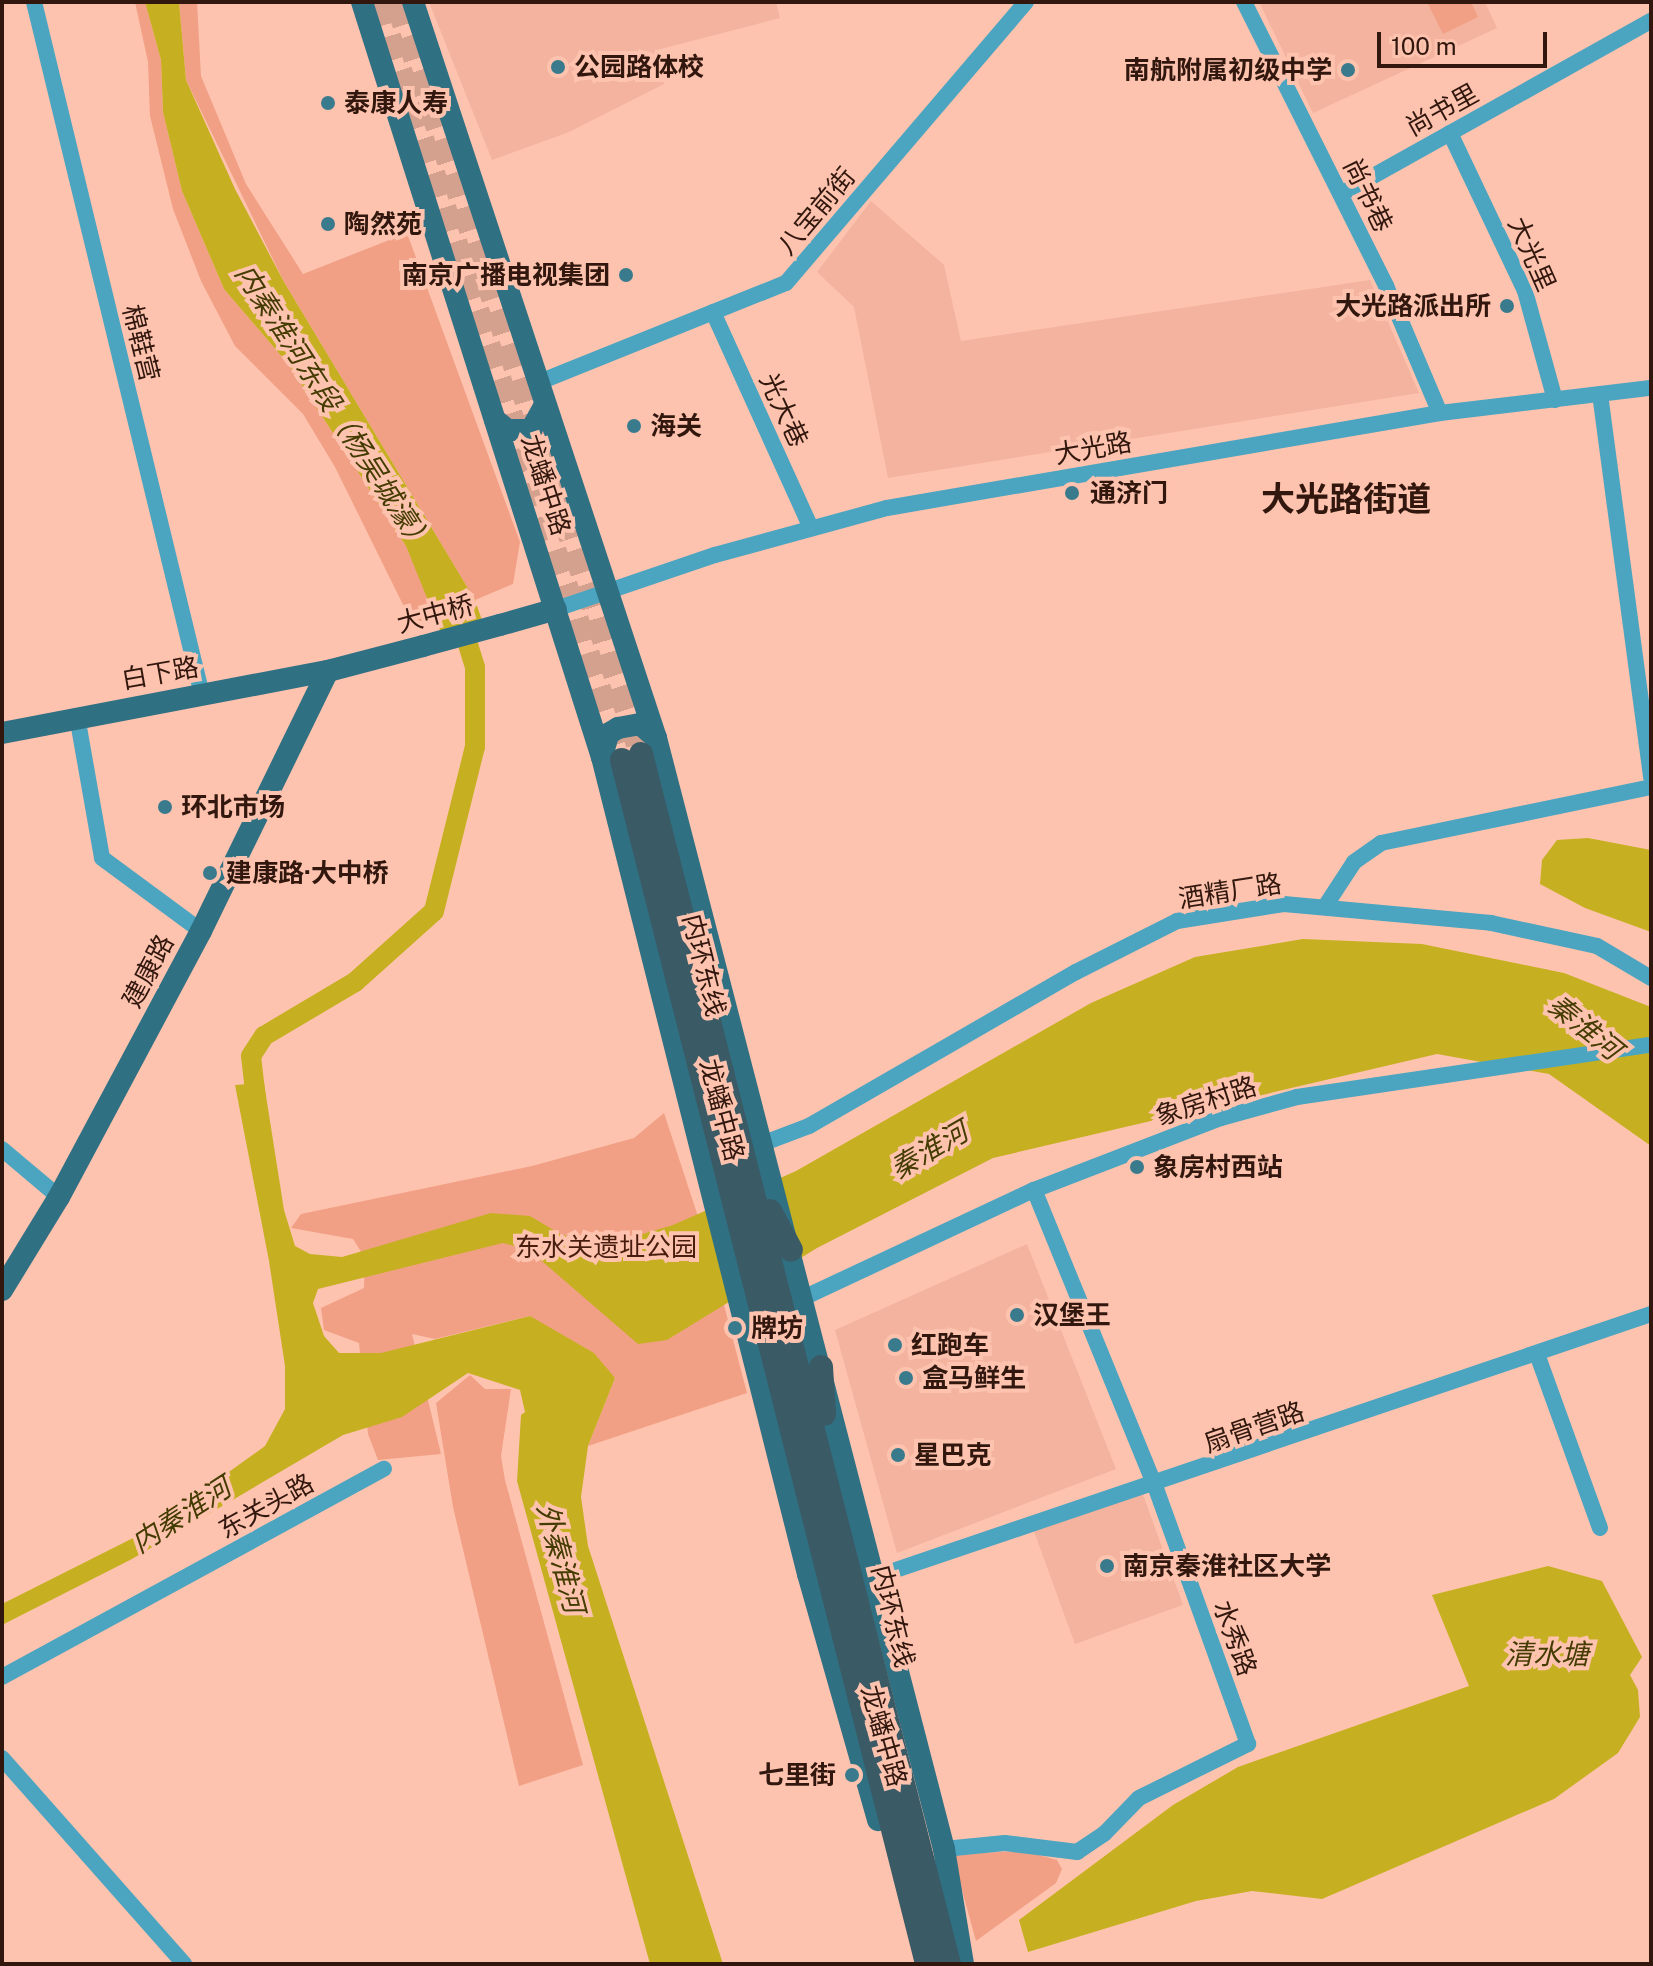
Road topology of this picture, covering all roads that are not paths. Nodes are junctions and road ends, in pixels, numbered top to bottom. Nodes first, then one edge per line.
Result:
1 (34, 2) edge
2 (362, 2) edge
3 (413, 2) edge
4 (1026, 2) edge
5 (1244, 2) edge
6 (1651, 21) edge
7 (1450, 133) junction
8 (1341, 194) junction
9 (713, 312) junction
10 (537, 383) junction
11 (1651, 388) edge
12 (1600, 394) junction
13 (1555, 400) junction
14 (545, 405) junction
15 (1440, 413) junction
16 (495, 420) junction
17 (811, 528) junction
18 (608, 592) junction
19 (556, 609) junction
20 (328, 671) junction
21 (202, 695) junction
22 (77, 716) junction
23 (2, 733) edge
24 (630, 752) junction
25 (1651, 778) edge
26 (1651, 787) edge
27 (1326, 905) junction
28 (201, 931) junction
29 (1651, 978) edge
30 (1651, 1045) edge
31 (764, 1143) junction
32 (2, 1149) edge
33 (741, 1180) junction
34 (1034, 1190) junction
35 (59, 1197) junction
36 (791, 1250) joint
37 (734, 1270) joint
38 (769, 1287) junction
39 (2, 1290) edge
40 (803, 1298) junction
41 (1651, 1314) edge
42 (1537, 1354) junction
43 (821, 1367) junction
44 (763, 1382) junction
45 (384, 1469) dead end
46 (817, 1477) junction
47 (1155, 1486) junction
48 (1600, 1528) dead end
49 (872, 1578) junction
50 (2, 1677) edge
51 (2, 1758) edge
52 (944, 1849) junction
53 (184, 1964) edge
54 (916, 1964) edge
55 (927, 1964) edge
56 (949, 1964) edge
57 (963, 1964) edge

1 - 21 street, 棉鞋营
2 - 16 main road, 龙蟠中路
3 - 10 main road, 龙蟠中路
4 - 9 street, 八宝前街
5 - 8 street, 尚书巷
6 - 7 street, 尚书里
7 - 8 street, 尚书里
7 - 13 street, 大光里
8 - 15 street, 尚书巷
9 - 10 street, 八宝前街
9 - 17 street, 光大巷
10 - 14 main road, 龙蟠中路
11 - 12 street, 大光路
12 - 13 street, 大光路
12 - 25 street
13 - 15 street, 大光路
14 - 16 main road
14 - 18 main road, 龙蟠中路
15 - 17 street, 大光路
16 - 19 main road, 龙蟠中路
17 - 18 street, 大光路
18 - 19 street, 大光路
18 - 24 main road, 龙蟠中路
19 - 20 main road, 大中桥, bridge
19 - 24 main road, 龙蟠中路
20 - 21 main road, 白下路
20 - 28 main road, 建康路
21 - 22 main road, 白下路
22 - 23 main road, 白下路
22 - 28 street
24 - 31 main road, 龙蟠中路
24 - 33 highway, 内环东线
26 - 27 street
27 - 29 street, 酒精厂路
27 - 31 street, 酒精厂路
28 - 35 main road, 建康路
30 - 34 street, 象房村路
31 - 33 main road, 龙蟠中路
32 - 35 street
33 - 36 highway
33 - 37 highway
33 - 38 highway, 内环东线
34 - 40 street, 象房村路
34 - 47 street, 水秀路
35 - 39 main road, 建康路
36 - 38 main road, 龙蟠中路
37 - 38 main road, 龙蟠中路
38 - 40 main road, 龙蟠中路
38 - 44 main road, 龙蟠中路
38 - 46 highway, 内环东线
40 - 43 main road, 龙蟠中路
41 - 42 street, 扇骨营路
42 - 47 street, 扇骨营路
42 - 48 street
43 - 46 highway
43 - 49 main road, 龙蟠中路
44 - 46 highway
44 - 54 main road, 龙蟠中路
45 - 50 street, 东关头路
46 - 55 highway, 内环东线
46 - 56 highway, 内环东线
47 - 49 street, 扇骨营路
47 - 52 street, 水秀路
49 - 52 main road, 龙蟠中路
51 - 53 street
52 - 57 main road, 龙蟠中路

